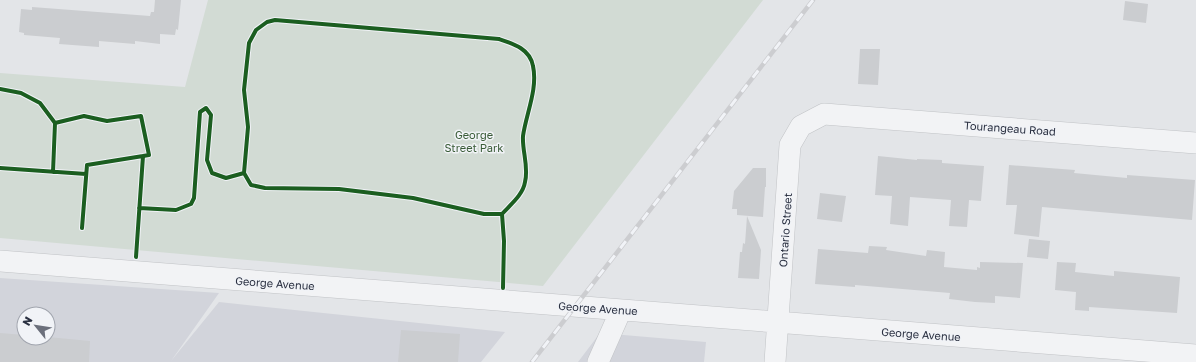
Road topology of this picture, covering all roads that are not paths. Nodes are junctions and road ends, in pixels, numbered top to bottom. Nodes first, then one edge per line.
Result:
1 (824, 114) joint
2 (1196, 143) edge
3 (0, 261) edge
4 (621, 310) junction
5 (778, 323) junction
6 (1196, 355) edge
7 (598, 362) edge
8 (775, 362) edge

1 - 2 street, Tourangeau Road
1 - 5 street, Ontario Street
3 - 4 street, George Avenue
4 - 5 street, George Avenue
4 - 7 street
5 - 6 street, George Avenue
5 - 8 street, Ontario Street

